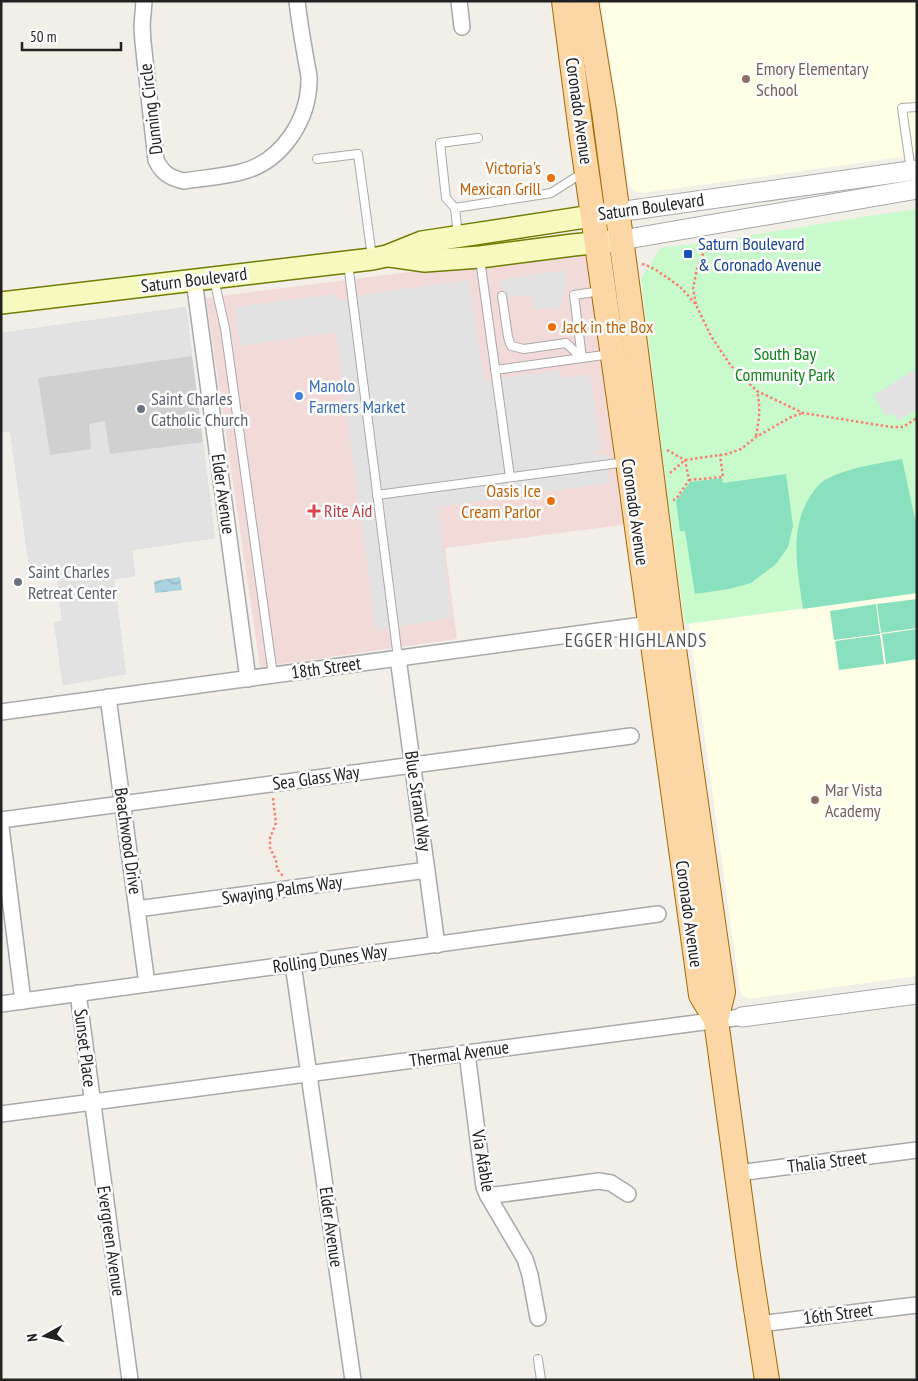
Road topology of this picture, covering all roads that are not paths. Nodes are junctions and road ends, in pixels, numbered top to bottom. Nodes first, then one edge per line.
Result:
1 (144, 1) edge
2 (297, 1) edge
3 (459, 1) edge
4 (564, 1) edge
5 (586, 1) edge
6 (462, 27) dead end
7 (917, 106) edge
8 (478, 138) dead end
9 (317, 159) dead end
10 (587, 170) junction
11 (914, 170) edge
12 (917, 189) edge
13 (455, 208) junction
14 (618, 212) junction
15 (594, 215) junction
16 (458, 237) junction
17 (622, 240) junction
18 (597, 243) junction
19 (380, 257) junction
20 (480, 257) junction
21 (348, 262) junction
22 (204, 279) junction
23 (604, 291) junction
24 (502, 296) dead end
25 (1, 303) edge
26 (613, 354) junction
27 (582, 358) junction
28 (495, 370) junction
29 (628, 462) junction
30 (510, 477) junction
31 (377, 494) junction
32 (660, 622) junction
33 (398, 658) junction
34 (273, 675) junction
35 (248, 678) junction
36 (108, 697) junction
37 (1, 712) edge
38 (631, 736) dead end
39 (413, 765) junction
40 (123, 804) junction
41 (1, 820) edge
42 (1, 827) edge
43 (427, 870) junction
44 (137, 909) junction
45 (658, 914) dead end
46 (437, 945) junction
47 (293, 964) junction
48 (147, 984) junction
49 (78, 993) junction
50 (917, 994) edge
51 (23, 1001) junction
52 (1, 1004) edge
53 (742, 1017) joint
54 (716, 1020) junction
55 (467, 1052) junction
56 (309, 1073) junction
57 (91, 1102) junction
58 (1, 1114) edge
59 (917, 1150) edge
60 (738, 1173) junction
61 (628, 1194) dead end
62 (488, 1196) junction
63 (917, 1305) edge
64 (538, 1318) dead end
65 (759, 1324) junction
66 (538, 1359) dead end
67 (130, 1380) edge
68 (353, 1380) edge
69 (541, 1380) edge
70 (767, 1380) edge

1 - 2 street, Dunning Circle
3 - 6 street
4 - 10 main road, Coronado Avenue
5 - 14 main road, Coronado Avenue
7 - 11 lane
8 - 13 lane
9 - 19 lane
10 - 13 lane
10 - 15 main road, Coronado Avenue
11 - 14 street, Saturn Boulevard
12 - 17 street, Saturn Boulevard
13 - 16 lane
14 - 15 main road, Saturn Boulevard
14 - 17 main road, Coronado Avenue
15 - 16 main road, Saturn Boulevard
15 - 18 main road, Coronado Avenue
16 - 19 main road, Saturn Boulevard
17 - 18 main road, Saturn Boulevard
17 - 32 main road, Coronado Avenue
18 - 20 main road, Saturn Boulevard
18 - 23 main road, Coronado Avenue
19 - 20 main road, Saturn Boulevard
19 - 21 main road, Saturn Boulevard
20 - 28 lane
21 - 22 main road, Saturn Boulevard
21 - 31 lane
22 - 25 main road, Saturn Boulevard
22 - 34 lane
22 - 35 street, Elder Avenue
23 - 26 main road, Coronado Avenue
23 - 27 lane
24 - 27 lane
26 - 27 lane
26 - 29 main road, Coronado Avenue
27 - 28 lane
28 - 30 lane
29 - 30 lane
29 - 32 main road, Coronado Avenue
30 - 31 lane
31 - 33 lane
32 - 33 street, 18th Street
32 - 54 main road, Coronado Avenue
33 - 34 street, 18th Street
33 - 39 street, Blue Strand Way
34 - 35 street, 18th Street
35 - 36 street, 18th Street
36 - 37 street, 18th Street
36 - 40 street, Beachwood Drive
38 - 39 street, Sea Glass Way
39 - 40 street, Sea Glass Way
39 - 43 street, Blue Strand Way
40 - 41 street, Sea Glass Way
40 - 44 street, Beachwood Drive
42 - 51 street
43 - 44 street, Swaying Palms Way
43 - 46 street, Blue Strand Way
44 - 48 street, Beachwood Drive
45 - 46 street, Rolling Dunes Way
46 - 47 street, Rolling Dunes Way
47 - 48 street, Rolling Dunes Way
47 - 56 street, Elder Avenue
48 - 49 street, Rolling Dunes Way
49 - 51 street, Rolling Dunes Way
49 - 57 street, Sunset Place
50 - 53 street, Thermal Avenue
51 - 52 street, Rolling Dunes Way
53 - 54 street, Thermal Avenue
54 - 55 street, Thermal Avenue
54 - 60 main road, Coronado Avenue
55 - 56 street, Thermal Avenue
55 - 62 street, Via Afable
56 - 57 street, Thermal Avenue
56 - 68 street, Elder Avenue
57 - 58 street, Thermal Avenue
57 - 67 street, Evergreen Avenue
59 - 60 street, Thalia Street
60 - 65 main road, Coronado Avenue
61 - 62 street
62 - 64 street, Via Afable
63 - 65 street, 16th Street
65 - 70 main road, Coronado Avenue
66 - 69 lane

